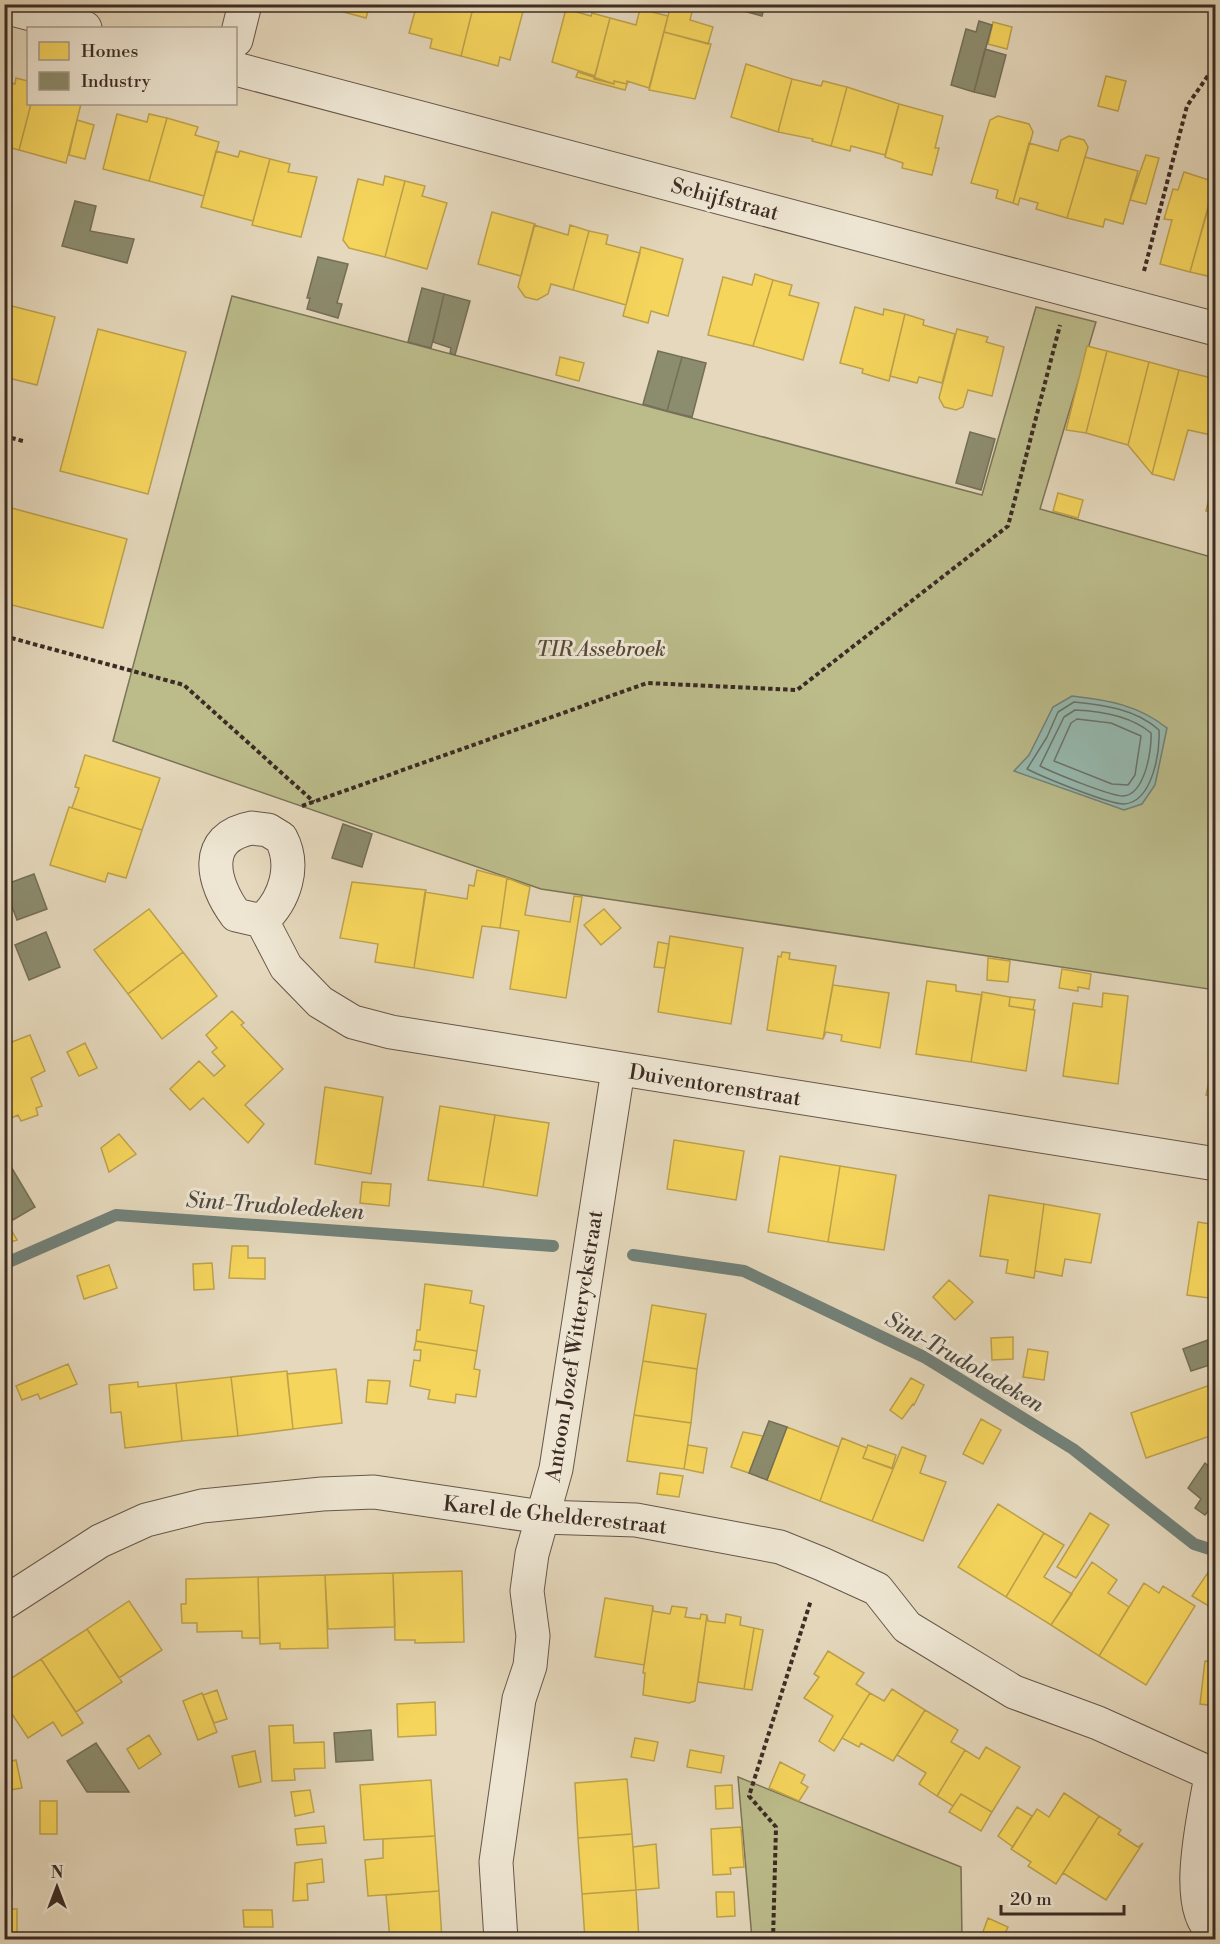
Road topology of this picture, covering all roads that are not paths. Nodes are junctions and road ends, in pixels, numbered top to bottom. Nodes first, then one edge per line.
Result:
1 (245, 4) edge
2 (4, 7) edge
3 (81, 27) edge
4 (237, 36) edge
5 (237, 69) edge
6 (1215, 329) edge
7 (262, 921) junction
8 (618, 1070) junction
9 (1215, 1164) edge
10 (542, 1517) junction
11 (4, 1603) edge
12 (1213, 1776) edge
13 (1215, 1933) edge
14 (501, 1940) edge

1 - 4 street
2 - 3 street
5 - 6 street, Schijfstraat
7 - 7 street
7 - 8 street, Duiventorenstraat
8 - 9 street, Duiventorenstraat
8 - 10 street, Antoon Jozef Witteryckstraat
10 - 11 street, Karel de Ghelderestraat
10 - 12 street, Karel de Ghelderestraat
10 - 14 street, Antoon Jozef Witteryckstraat
12 - 13 street, Karel de Ghelderestraat

